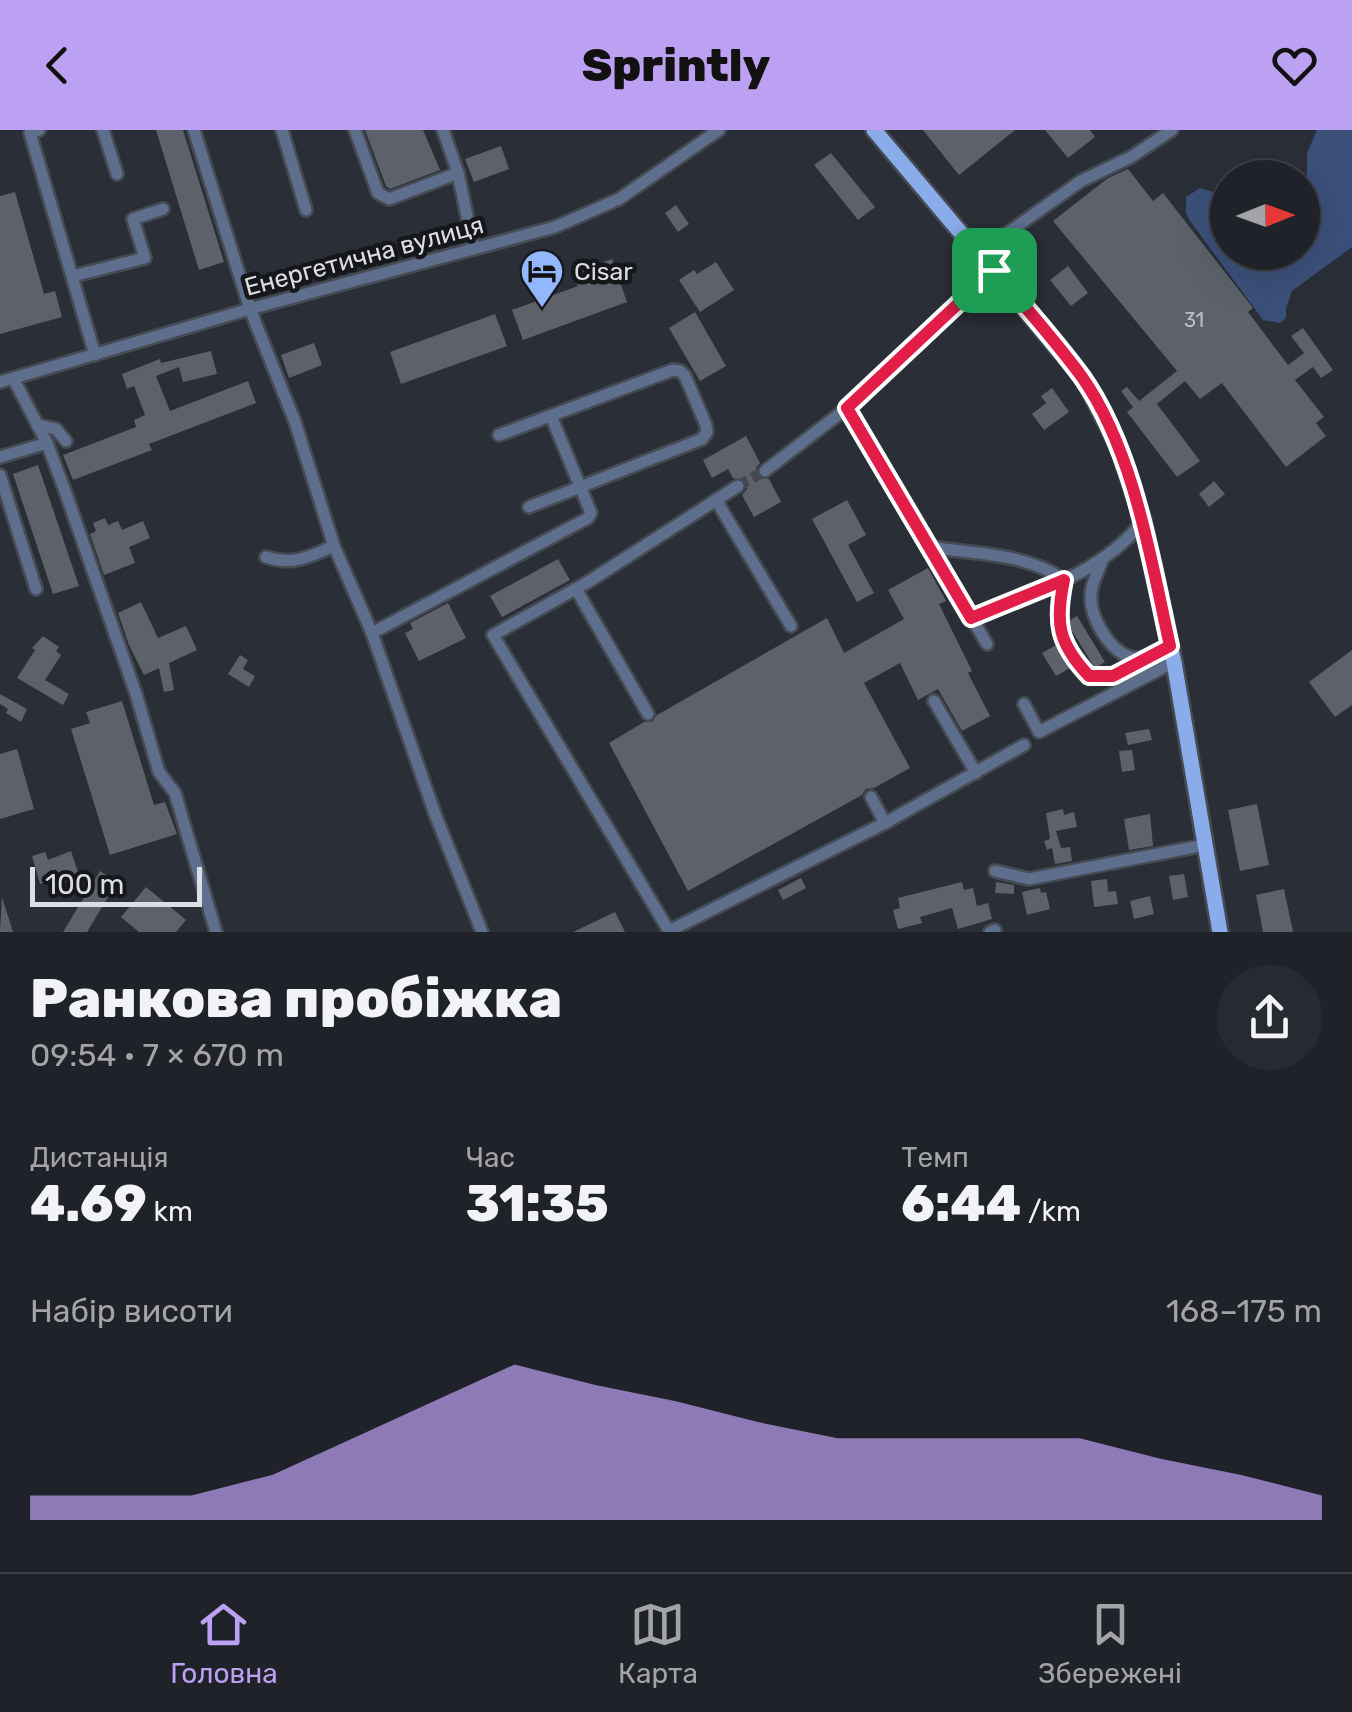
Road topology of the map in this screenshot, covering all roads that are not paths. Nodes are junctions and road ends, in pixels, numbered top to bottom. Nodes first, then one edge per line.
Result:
1 (39, 130) edge
2 (103, 130) edge
3 (194, 130) edge
4 (282, 130) edge
5 (354, 130) edge
6 (443, 130) edge
7 (719, 130) edge
8 (874, 130) edge
9 (1172, 130) edge
10 (458, 173) junction
11 (117, 174) dead end
12 (163, 209) dead end
13 (306, 210) dead end
14 (474, 249) junction
15 (979, 253) junction
16 (994, 270) junction
17 (73, 276) junction
18 (250, 310) junction
19 (96, 355) junction
20 (14, 378) junction
21 (0, 382) edge
22 (847, 408) junction
23 (551, 416) junction
24 (38, 424) junction
25 (499, 435) dead end
26 (66, 441) dead end
27 (46, 443) junction
28 (0, 457) edge
29 (765, 472) tunnel mouth
30 (0, 475) edge
31 (579, 486) junction
32 (738, 486) tunnel mouth
33 (716, 500) junction
34 (529, 508) dead end
35 (1143, 521) junction
36 (334, 546) junction
37 (929, 547) junction
38 (266, 557) dead end
39 (1102, 561) junction
40 (1064, 580) junction
41 (36, 589) dead end
42 (576, 589) junction
43 (971, 618) junction
44 (791, 626) dead end
45 (372, 633) junction
46 (987, 644) dead end
47 (1172, 654) junction
48 (1150, 656) junction
49 (934, 701) dead end
50 (1024, 704) dead end
51 (648, 714) dead end
52 (1024, 745) dead end
53 (976, 773) junction
54 (871, 797) dead end
55 (885, 823) junction
56 (1206, 845) junction
57 (994, 872) dead end
58 (216, 932) edge
59 (482, 932) edge
60 (1220, 932) edge

1 - 17 street
2 - 11 street
3 - 18 street
4 - 13 street
5 - 10 street
6 - 10 street
7 - 14 street, Енергетична вулиця
8 - 15 main road
9 - 15 street
10 - 14 street
12 - 17 street
14 - 18 street, Енергетична вулиця
15 - 16 main road
16 - 22 main road
16 - 35 main road
17 - 19 street
18 - 19 street, Енергетична вулиця
18 - 36 street
19 - 20 street, Енергетична вулиця
20 - 21 street, Енергетична вулиця
20 - 24 street
22 - 29 street
22 - 37 street
23 - 25 street
23 - 31 street
23 - 31 street
24 - 26 street
24 - 27 street
27 - 28 street
27 - 58 street
30 - 41 street
31 - 34 street
31 - 45 street
32 - 33 street
33 - 42 street
33 - 44 street
35 - 39 street
35 - 47 main road
36 - 38 street
36 - 45 street
37 - 40 street
37 - 43 street
39 - 40 street
39 - 48 street
40 - 43 street
40 - 48 street
42 - 51 street
42 - 55 street
43 - 46 street
45 - 59 street
47 - 48 street
47 - 50 street
47 - 56 main road
49 - 53 street
52 - 53 street
53 - 55 street
54 - 55 street
56 - 57 street
56 - 60 main road

